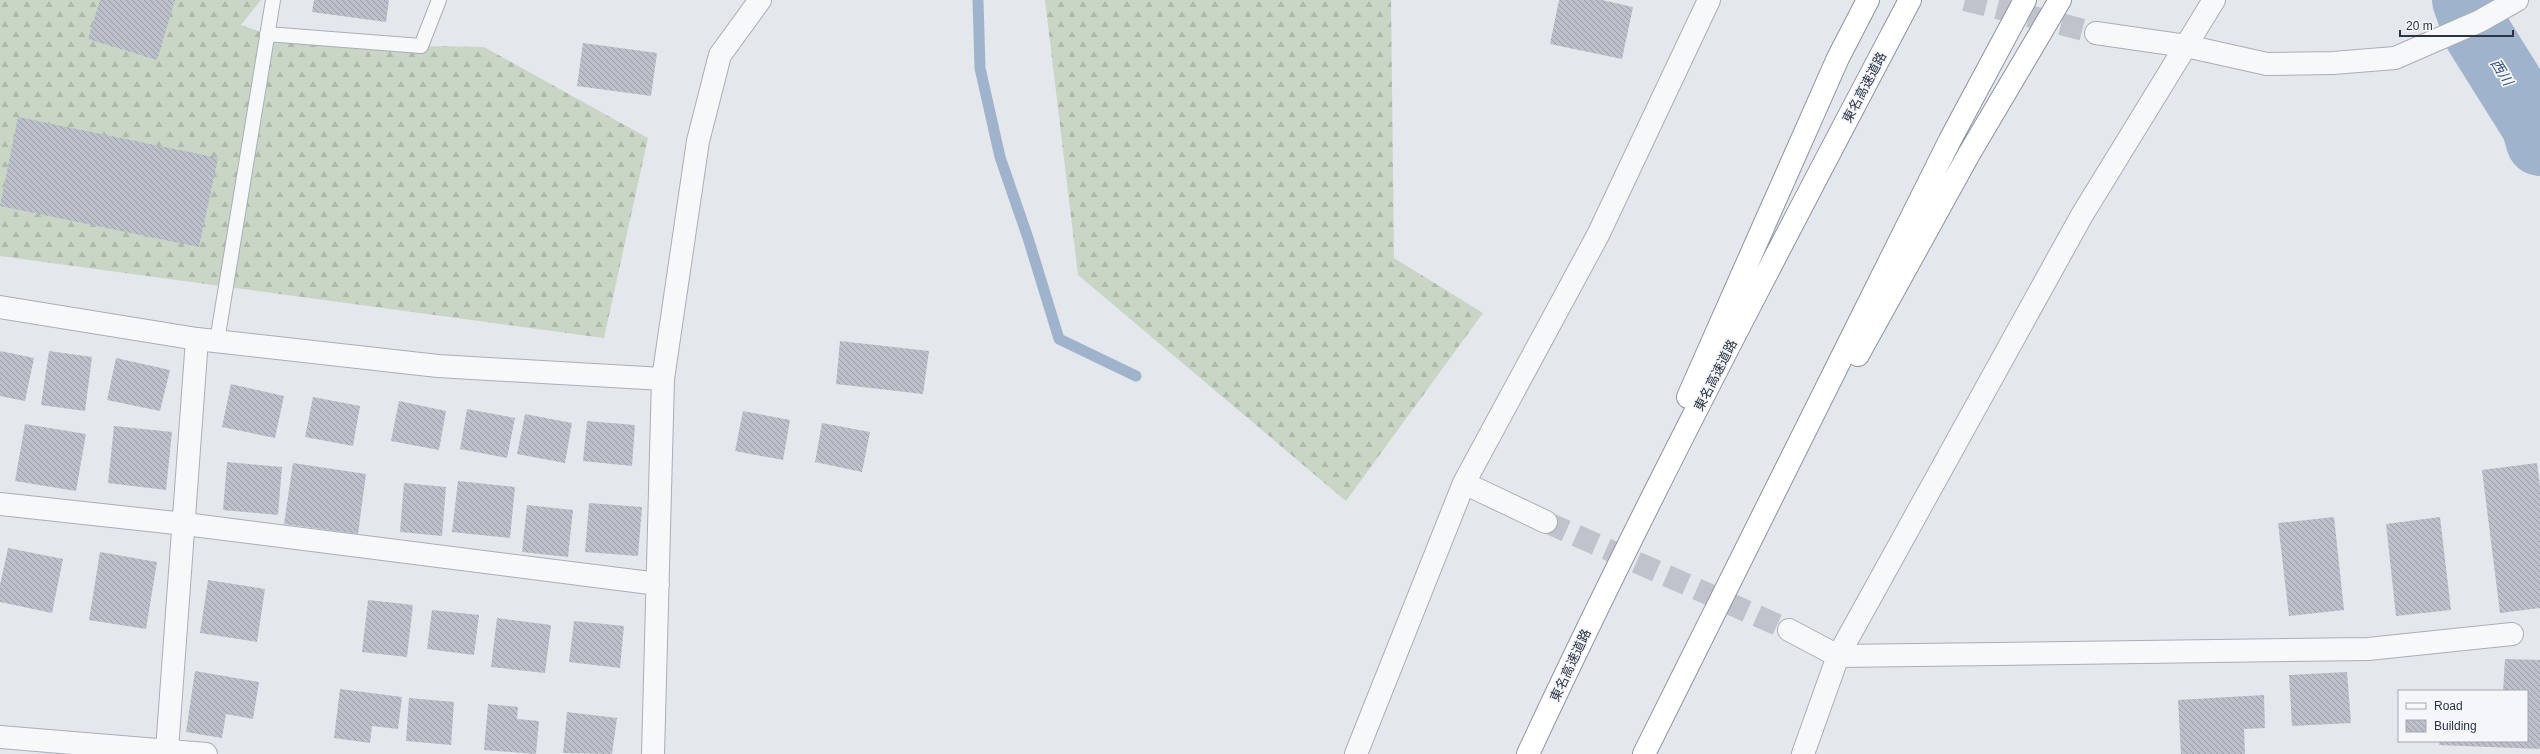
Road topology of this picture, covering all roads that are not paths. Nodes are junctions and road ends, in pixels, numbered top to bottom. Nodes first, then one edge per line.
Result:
1 (273, 0) edge
2 (439, 0) edge
3 (760, 0) edge
4 (1709, 0) edge
5 (1868, 0) edge
6 (1910, 0) edge
7 (2025, 0) edge
8 (2060, 0) edge
9 (2214, 0) edge
10 (2509, 5) edge
11 (2096, 33) tunnel mouth
12 (267, 34) junction
13 (2186, 46) junction
14 (0, 307) edge
15 (207, 340) junction
16 (664, 379) junction
17 (1464, 483) junction
18 (0, 504) edge
19 (1546, 522) tunnel mouth
20 (185, 524) junction
21 (658, 584) junction
22 (1789, 630) tunnel mouth
23 (1585, 631) junction
24 (2512, 634) dead end
25 (1838, 656) junction
26 (1684, 671) junction
27 (0, 737) edge
28 (167, 750) junction
29 (206, 754) edge
30 (653, 754) edge
31 (1356, 754) edge
32 (1528, 754) edge
33 (1644, 754) edge
34 (1803, 754) edge

1 - 12 lane
2 - 12 lane
3 - 16 street
4 - 17 street
5 - 23 highway
6 - 23 highway, 東名高速道路
7 - 26 highway
8 - 26 highway
9 - 13 street
10 - 13 street
11 - 13 street
12 - 15 lane
13 - 25 street
14 - 15 street
15 - 16 street
15 - 20 street
16 - 21 street
17 - 19 street
17 - 31 street
18 - 20 street
20 - 21 street
20 - 28 street
21 - 30 street
22 - 25 street
23 - 32 highway, 東名高速道路
24 - 25 street
25 - 34 street
26 - 33 highway
27 - 28 street
28 - 29 street

